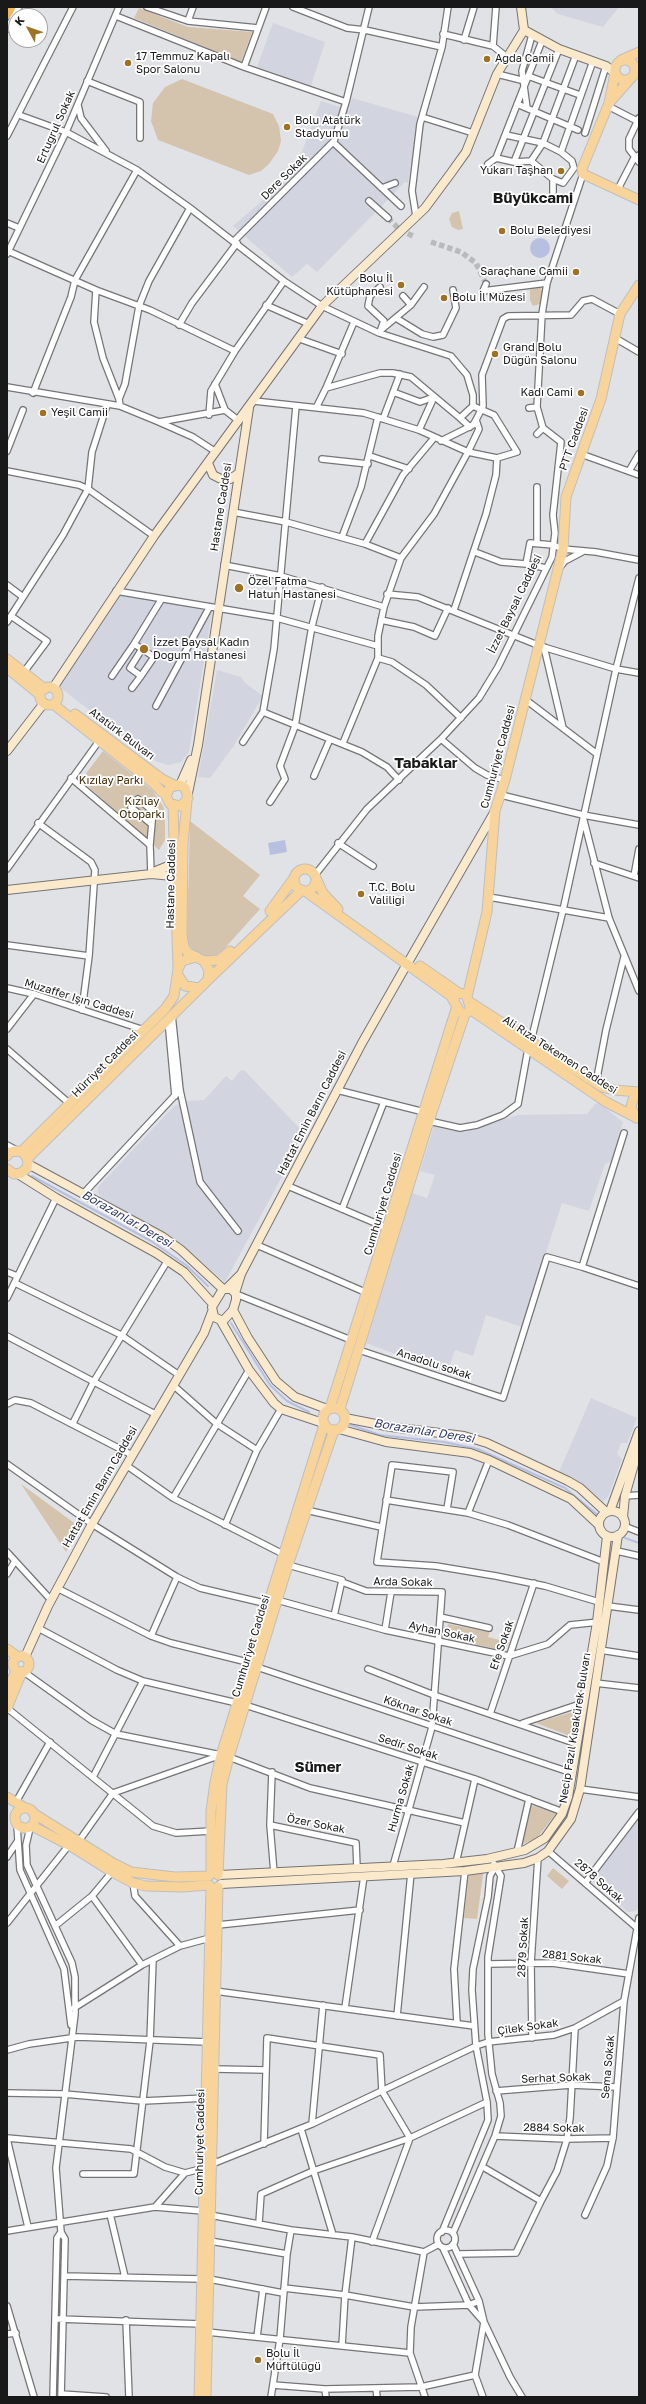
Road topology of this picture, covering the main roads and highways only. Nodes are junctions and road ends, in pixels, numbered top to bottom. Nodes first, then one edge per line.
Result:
1 (10, 7) edge
2 (521, 7) edge
3 (7, 13) edge
4 (528, 32) junction
5 (639, 52) edge
6 (620, 61) junction
7 (606, 66) junction
8 (639, 67) edge
9 (615, 73) junction
10 (632, 76) junction
11 (609, 105) junction
12 (639, 200) edge
13 (639, 285) edge
14 (636, 294) edge
15 (252, 404) junction
16 (239, 421) junction
17 (245, 432) junction
18 (208, 464) junction
19 (238, 474) junction
20 (564, 549) joint
21 (7, 659) edge
22 (7, 668) edge
23 (49, 696) junction
24 (200, 733) junction
25 (7, 750) edge
26 (177, 785) junction
27 (166, 796) junction
28 (187, 797) junction
29 (173, 806) junction
30 (495, 811) junction
31 (173, 864) junction
32 (151, 874) junction
33 (173, 876) junction
34 (315, 876) junction
35 (294, 878) junction
36 (7, 890) edge
37 (304, 890) junction
38 (202, 960) junction
39 (408, 962) junction
40 (178, 972) junction
41 (208, 980) junction
42 (200, 988) junction
43 (456, 999) junction
44 (468, 1006) junction
45 (530, 1045) junction
46 (639, 1092) edge
47 (638, 1119) edge
48 (7, 1156) edge
49 (24, 1156) junction
50 (11, 1174) edge
51 (241, 1274) junction
52 (225, 1288) junction
53 (235, 1293) junction
54 (212, 1308) junction
55 (233, 1310) junction
56 (220, 1321) junction
57 (204, 1333) junction
58 (332, 1409) junction
59 (345, 1418) junction
60 (324, 1424) junction
61 (336, 1429) junction
62 (639, 1431) edge
63 (639, 1447) edge
64 (608, 1512) junction
65 (622, 1517) junction
66 (599, 1525) junction
67 (618, 1535) junction
68 (607, 1536) junction
69 (601, 1622) junction
70 (7, 1650) edge
71 (22, 1657) junction
72 (254, 1665) junction
73 (16, 1669) edge
74 (7, 1691) edge
75 (7, 1708) edge
76 (225, 1756) junction
77 (7, 1797) edge
78 (7, 1810) edge
79 (30, 1810) junction
80 (14, 1817) junction
81 (31, 1827) junction
82 (214, 1880) junction
83 (208, 2166) junction
84 (206, 2213) junction
85 (205, 2279) junction
86 (199, 2397) edge
87 (206, 2397) edge

1 - 3 highway
2 - 4 main road
4 - 7 main road
4 - 15 main road, Hastane Caddesi
5 - 6 main road
6 - 7 main road
6 - 9 main road
6 - 10 main road
7 - 9 main road
8 - 10 main road
9 - 10 main road
9 - 11 main road
10 - 11 main road
11 - 12 main road
13 - 14 main road
14 - 20 main road, PTT Caddesi
15 - 16 main road
15 - 17 main road, Hastane Caddesi
16 - 17 main road
16 - 18 main road
17 - 19 main road, Hastane Caddesi
18 - 19 main road
18 - 23 main road
19 - 24 main road, Hastane Caddesi
20 - 30 main road, Cumhuriyet Caddesi
21 - 23 main road
22 - 23 main road
23 - 25 main road
23 - 26 main road, Atatürk Bulvarı
23 - 27 main road, Atatürk Bulvarı
24 - 26 main road, Hastane Caddesi
24 - 28 main road, Hastane Caddesi
26 - 27 main road
26 - 28 main road
27 - 29 main road
28 - 29 main road
28 - 38 main road, Hastane Caddesi
29 - 31 main road, Hastane Caddesi
30 - 39 main road, Hattat Emin Barın Caddesi
30 - 44 main road, Cumhuriyet Caddesi
31 - 32 main road
31 - 33 main road, Hastane Caddesi
32 - 33 main road
32 - 36 main road
33 - 40 main road, Hastane Caddesi
34 - 35 main road
34 - 37 main road
34 - 39 main road
35 - 37 main road
35 - 38 main road
37 - 39 main road
37 - 41 main road, Hürriyet Caddesi
38 - 40 main road
38 - 41 main road
39 - 43 main road
39 - 51 main road, Hattat Emin Barın Caddesi
40 - 42 main road
40 - 49 main road, Hürriyet Caddesi
41 - 42 main road, Hürriyet Caddesi
42 - 49 main road, Hürriyet Caddesi
43 - 44 main road
43 - 44 main road
43 - 58 main road, Cumhuriyet Caddesi
44 - 45 main road, Ali Rıza Tekemen Caddesi
44 - 58 main road, Cumhuriyet Caddesi
45 - 46 main road, Ali Rıza Tekemen Caddesi
45 - 47 main road, Ali Rıza Tekemen Caddesi
46 - 47 main road
48 - 49 main road
49 - 50 main road
49 - 52 main road
50 - 54 main road
51 - 52 main road
51 - 53 main road
52 - 53 main road
52 - 54 main road
53 - 55 main road
54 - 56 main road
54 - 57 main road
55 - 56 main road
55 - 58 main road
56 - 57 main road
56 - 60 main road
57 - 71 main road, Hattat Emin Barın Caddesi
58 - 59 main road
58 - 60 main road
59 - 61 main road
59 - 64 main road
60 - 61 main road
60 - 72 main road, Cumhuriyet Caddesi
61 - 66 main road
61 - 72 main road, Cumhuriyet Caddesi
62 - 64 main road
63 - 65 main road
64 - 65 main road
64 - 66 main road
65 - 67 main road
66 - 68 main road
67 - 68 main road
67 - 69 main road, Necip Fazıl Kısakürek Bulvarı
68 - 69 main road, Necip Fazıl Kısakürek Bulvarı
69 - 82 main road, Necip Fazıl Kısakürek Bulvarı
69 - 82 main road, Necip Fazıl Kısakürek Bulvarı
70 - 71 main road
71 - 73 main road
71 - 73 main road
72 - 76 main road, Cumhuriyet Caddesi
73 - 74 main road
73 - 75 main road
76 - 82 main road, Cumhuriyet Caddesi
76 - 82 main road, Cumhuriyet Caddesi
77 - 79 main road, Necip Fazıl Kısakürek Bulvarı
78 - 80 main road
79 - 80 main road
79 - 81 main road
79 - 82 main road, Necip Fazıl Kısakürek Bulvarı
80 - 81 main road
81 - 82 main road, Necip Fazıl Kısakürek Bulvarı
82 - 83 main road, Cumhuriyet Caddesi
82 - 83 main road, Cumhuriyet Caddesi
83 - 84 main road, Cumhuriyet Caddesi
84 - 85 main road, Cumhuriyet Caddesi
84 - 85 main road, Cumhuriyet Caddesi
85 - 86 main road, Cumhuriyet Caddesi
85 - 87 main road, Cumhuriyet Caddesi

